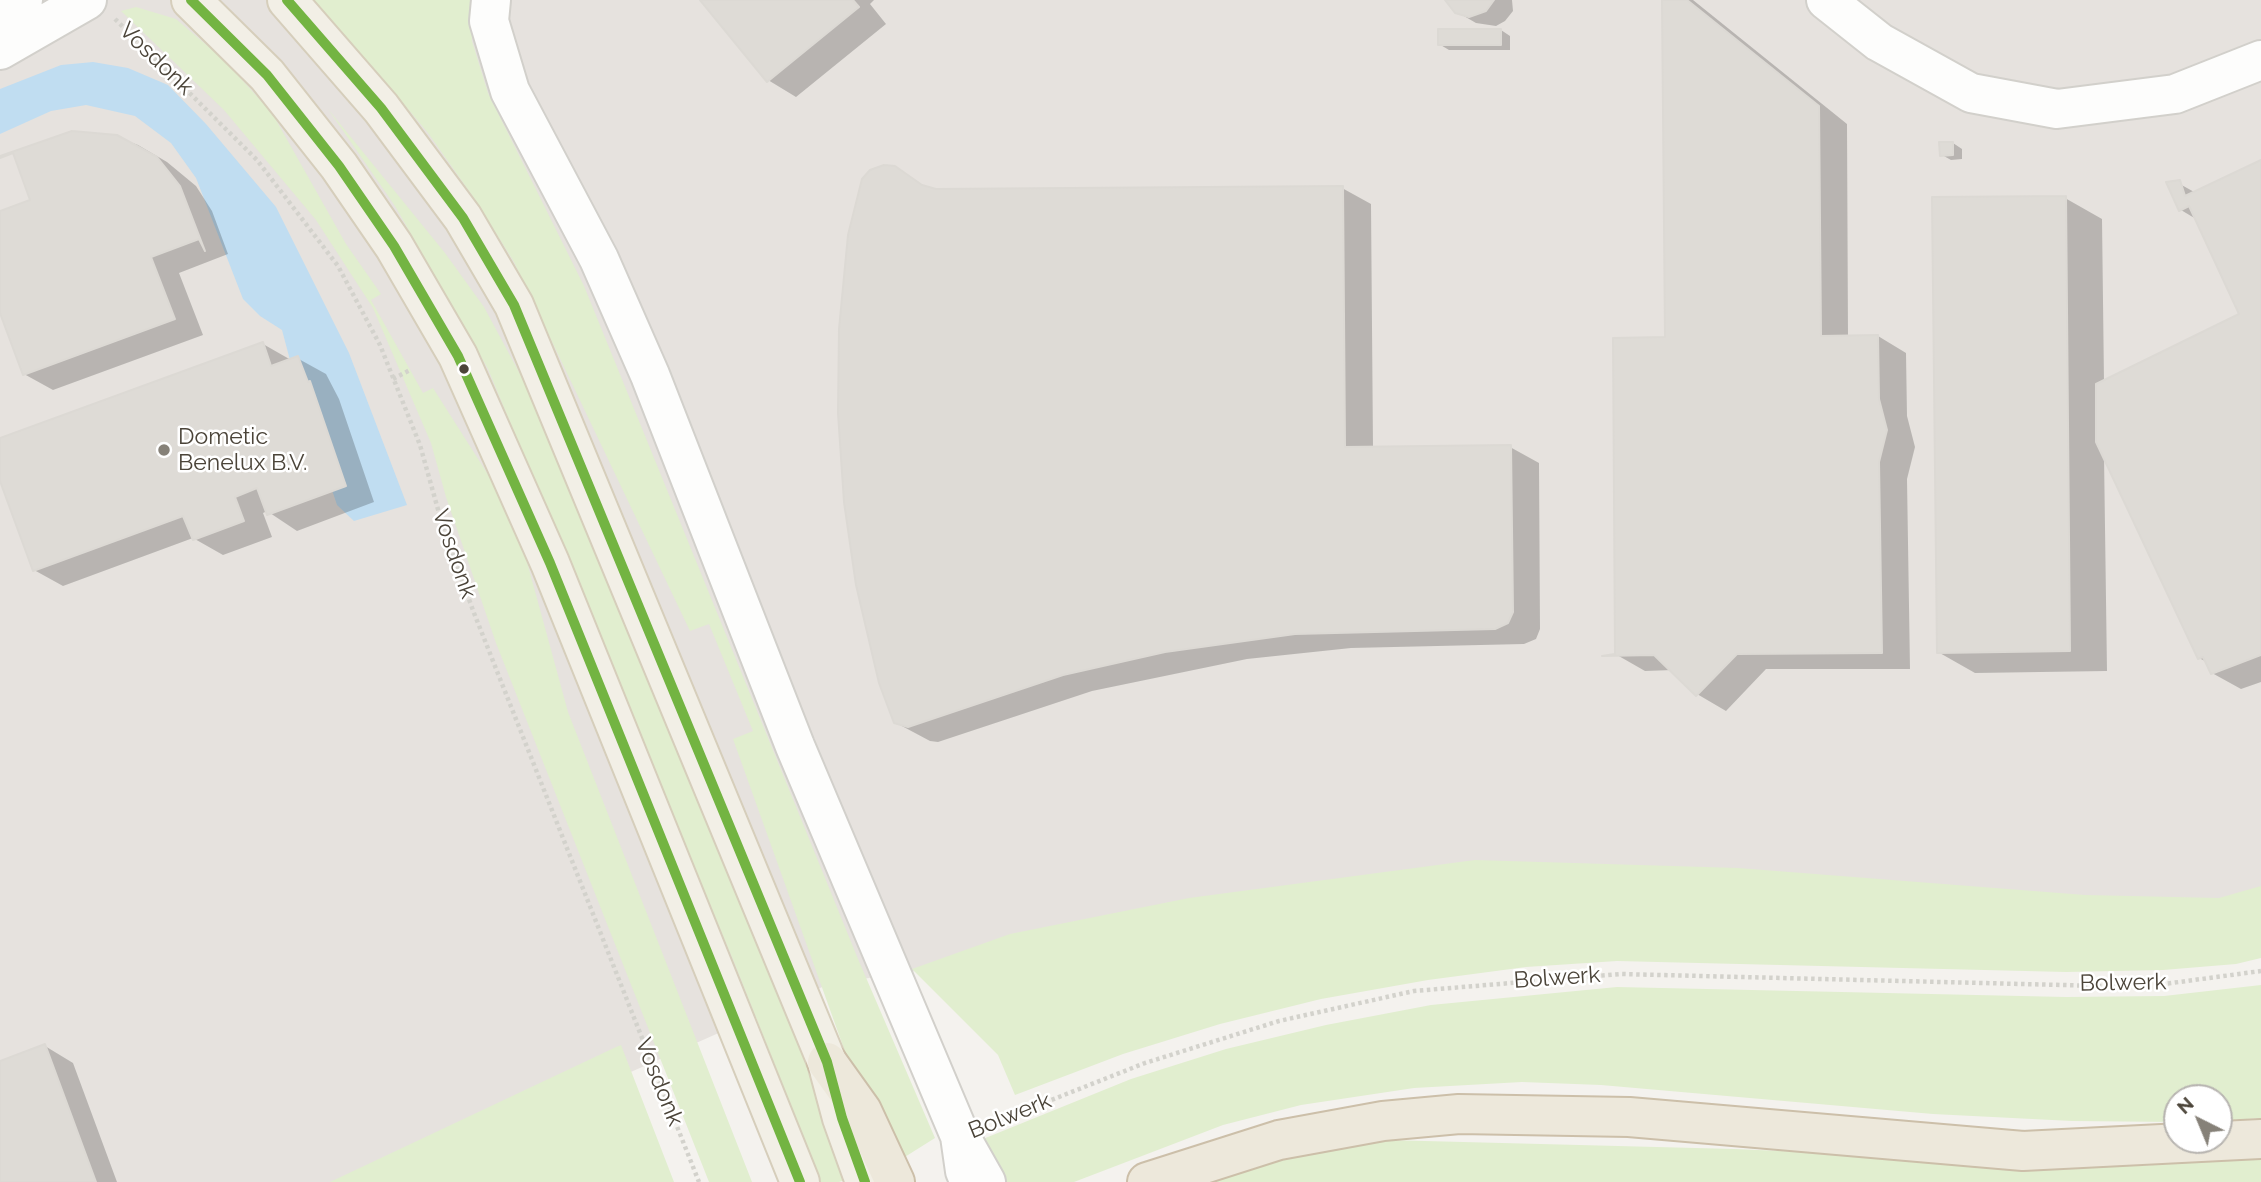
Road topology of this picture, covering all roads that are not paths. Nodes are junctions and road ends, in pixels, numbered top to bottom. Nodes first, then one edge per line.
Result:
1 (23, 0) edge
2 (191, 0) edge
3 (287, 0) edge
4 (491, 0) edge
5 (1826, 0) edge
6 (100, 9) edge
7 (0, 22) edge
8 (0, 50) edge
9 (2261, 60) edge
10 (827, 1062) junction
11 (960, 1136) junction
12 (2261, 1139) edge
13 (800, 1182) edge
14 (865, 1182) edge
15 (895, 1182) edge
16 (970, 1182) edge
17 (986, 1182) edge
18 (1147, 1182) edge

1 - 7 street
2 - 13 main road
3 - 10 main road
4 - 11 street
5 - 9 street
6 - 8 street
10 - 14 main road
10 - 15 highway
11 - 16 street
11 - 17 street
12 - 18 highway

